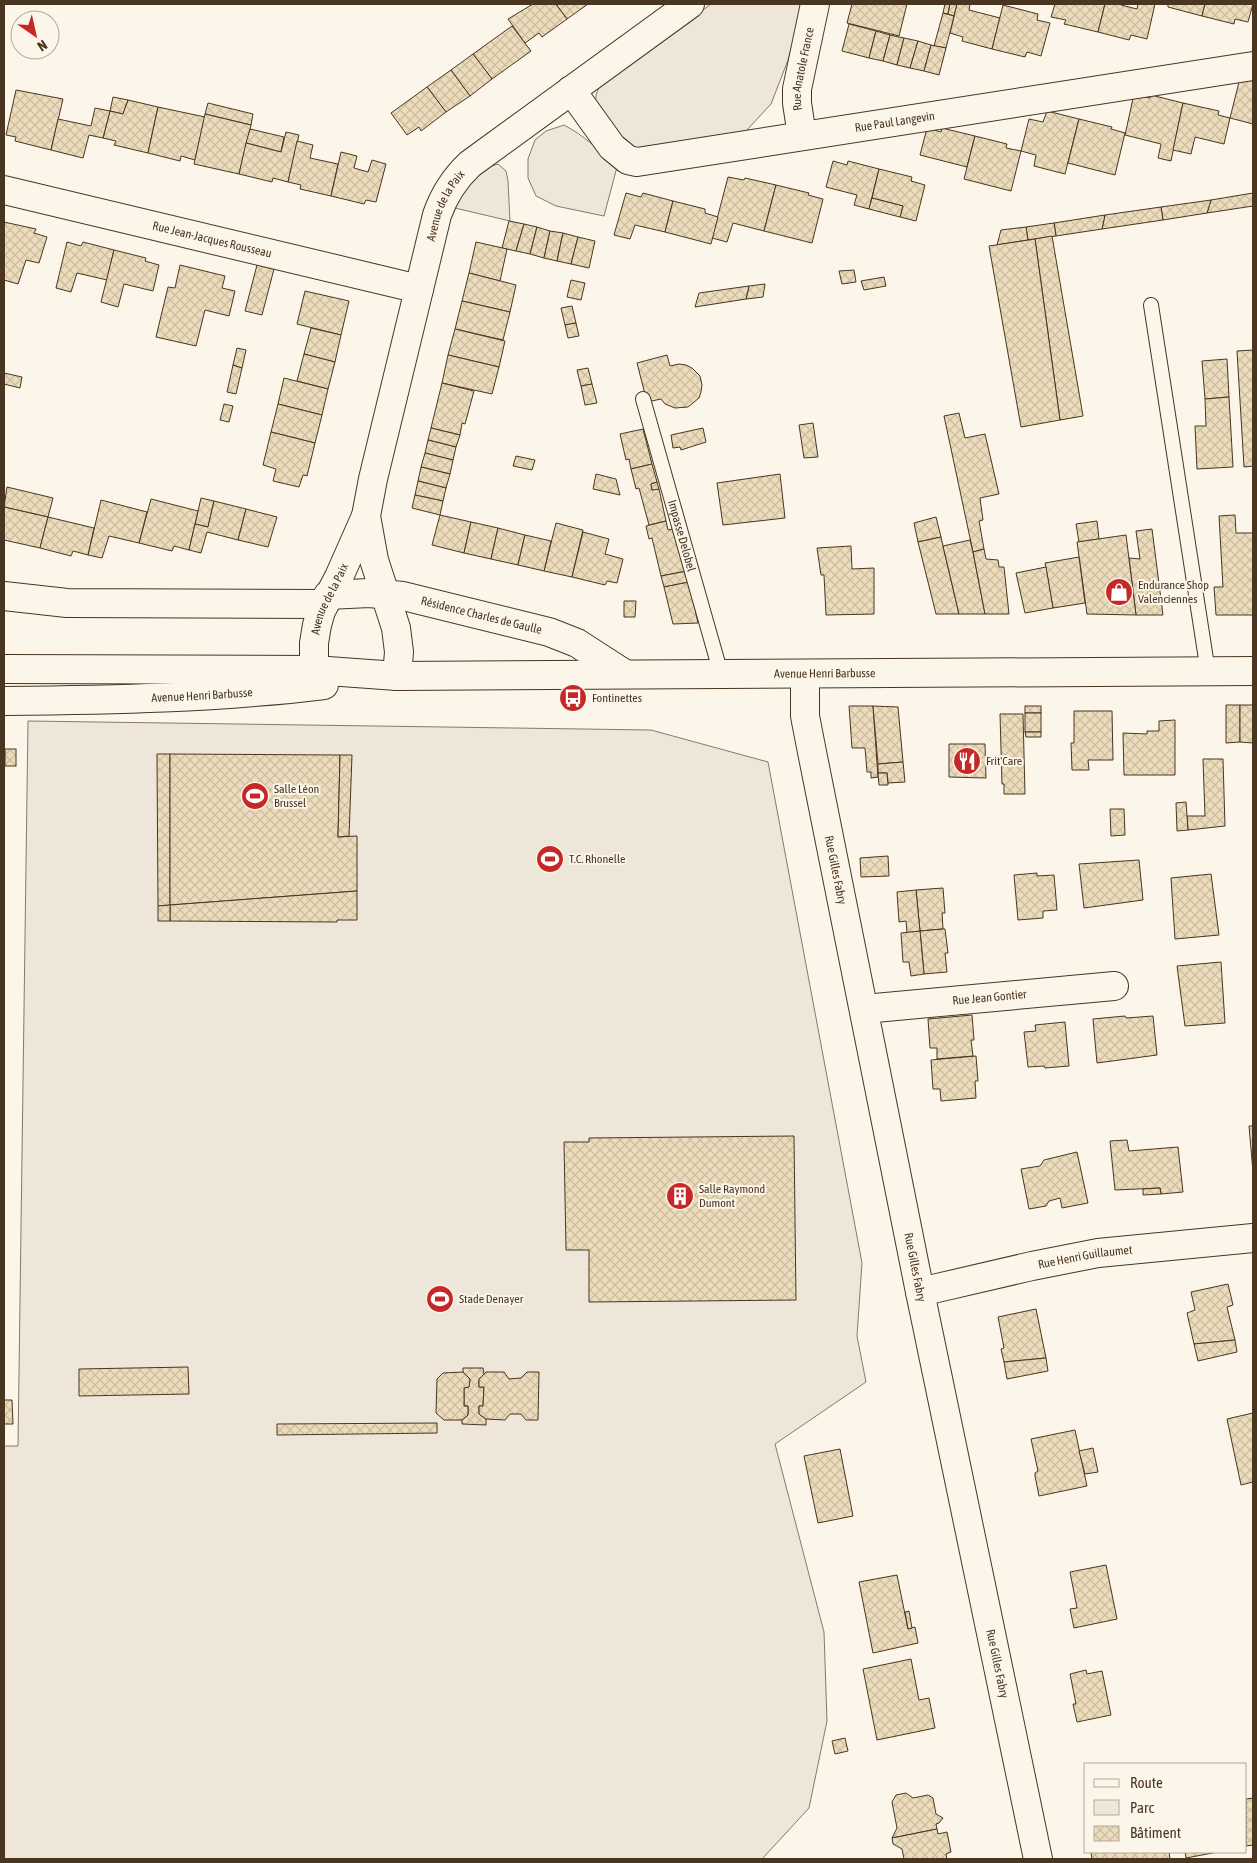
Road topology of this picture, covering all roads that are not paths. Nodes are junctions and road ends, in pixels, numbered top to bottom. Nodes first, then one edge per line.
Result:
1 (690, 4) edge
2 (815, 4) edge
3 (1253, 66) edge
4 (571, 90) junction
5 (802, 136) junction
6 (4, 190) edge
7 (419, 289) junction
8 (1151, 305) dead end
9 (643, 399) dead end
10 (366, 516) junction
11 (385, 594) junction
12 (4, 596) edge
13 (326, 600) junction
14 (4, 669) edge
15 (1253, 671) edge
16 (1208, 672) junction
17 (625, 674) junction
18 (721, 674) junction
19 (805, 674) junction
20 (397, 676) junction
21 (314, 678) junction
22 (4, 700) edge
23 (1114, 986) dead end
24 (864, 1009) junction
25 (1253, 1238) edge
26 (920, 1292) junction
27 (1038, 1859) edge

1 - 4 street, Avenue de la Paix
2 - 5 street, Rue Anatole France
3 - 5 street, Rue Paul Langevin
4 - 5 street, Rue Paul Langevin
4 - 7 street, Avenue de la Paix
6 - 7 street, Rue Jean-Jacques Rousseau
7 - 10 street, Avenue de la Paix
8 - 16 lane
9 - 18 lane, Impasse Delobel
10 - 11 street, Avenue de la Paix
10 - 13 street, Avenue de la Paix
11 - 13 street, Résidence Charles de Gaulle
11 - 17 street, Résidence Charles de Gaulle
11 - 20 street, Avenue de la Paix
12 - 13 street, Résidence Charles de Gaulle
13 - 21 street, Avenue de la Paix
14 - 21 street, Avenue Henri Barbusse
15 - 16 street, Avenue Henri Barbusse
16 - 19 street, Avenue Henri Barbusse
17 - 18 street, Avenue Henri Barbusse
17 - 20 street, Avenue Henri Barbusse
18 - 19 street, Avenue Henri Barbusse
19 - 24 street, Rue Gilles Fabry
20 - 21 street, Avenue Henri Barbusse
21 - 22 street, Avenue Henri Barbusse
23 - 24 street, Rue Jean Gontier
24 - 26 street, Rue Gilles Fabry
25 - 26 street, Rue Henri Guillaumet
26 - 27 street, Rue Gilles Fabry

